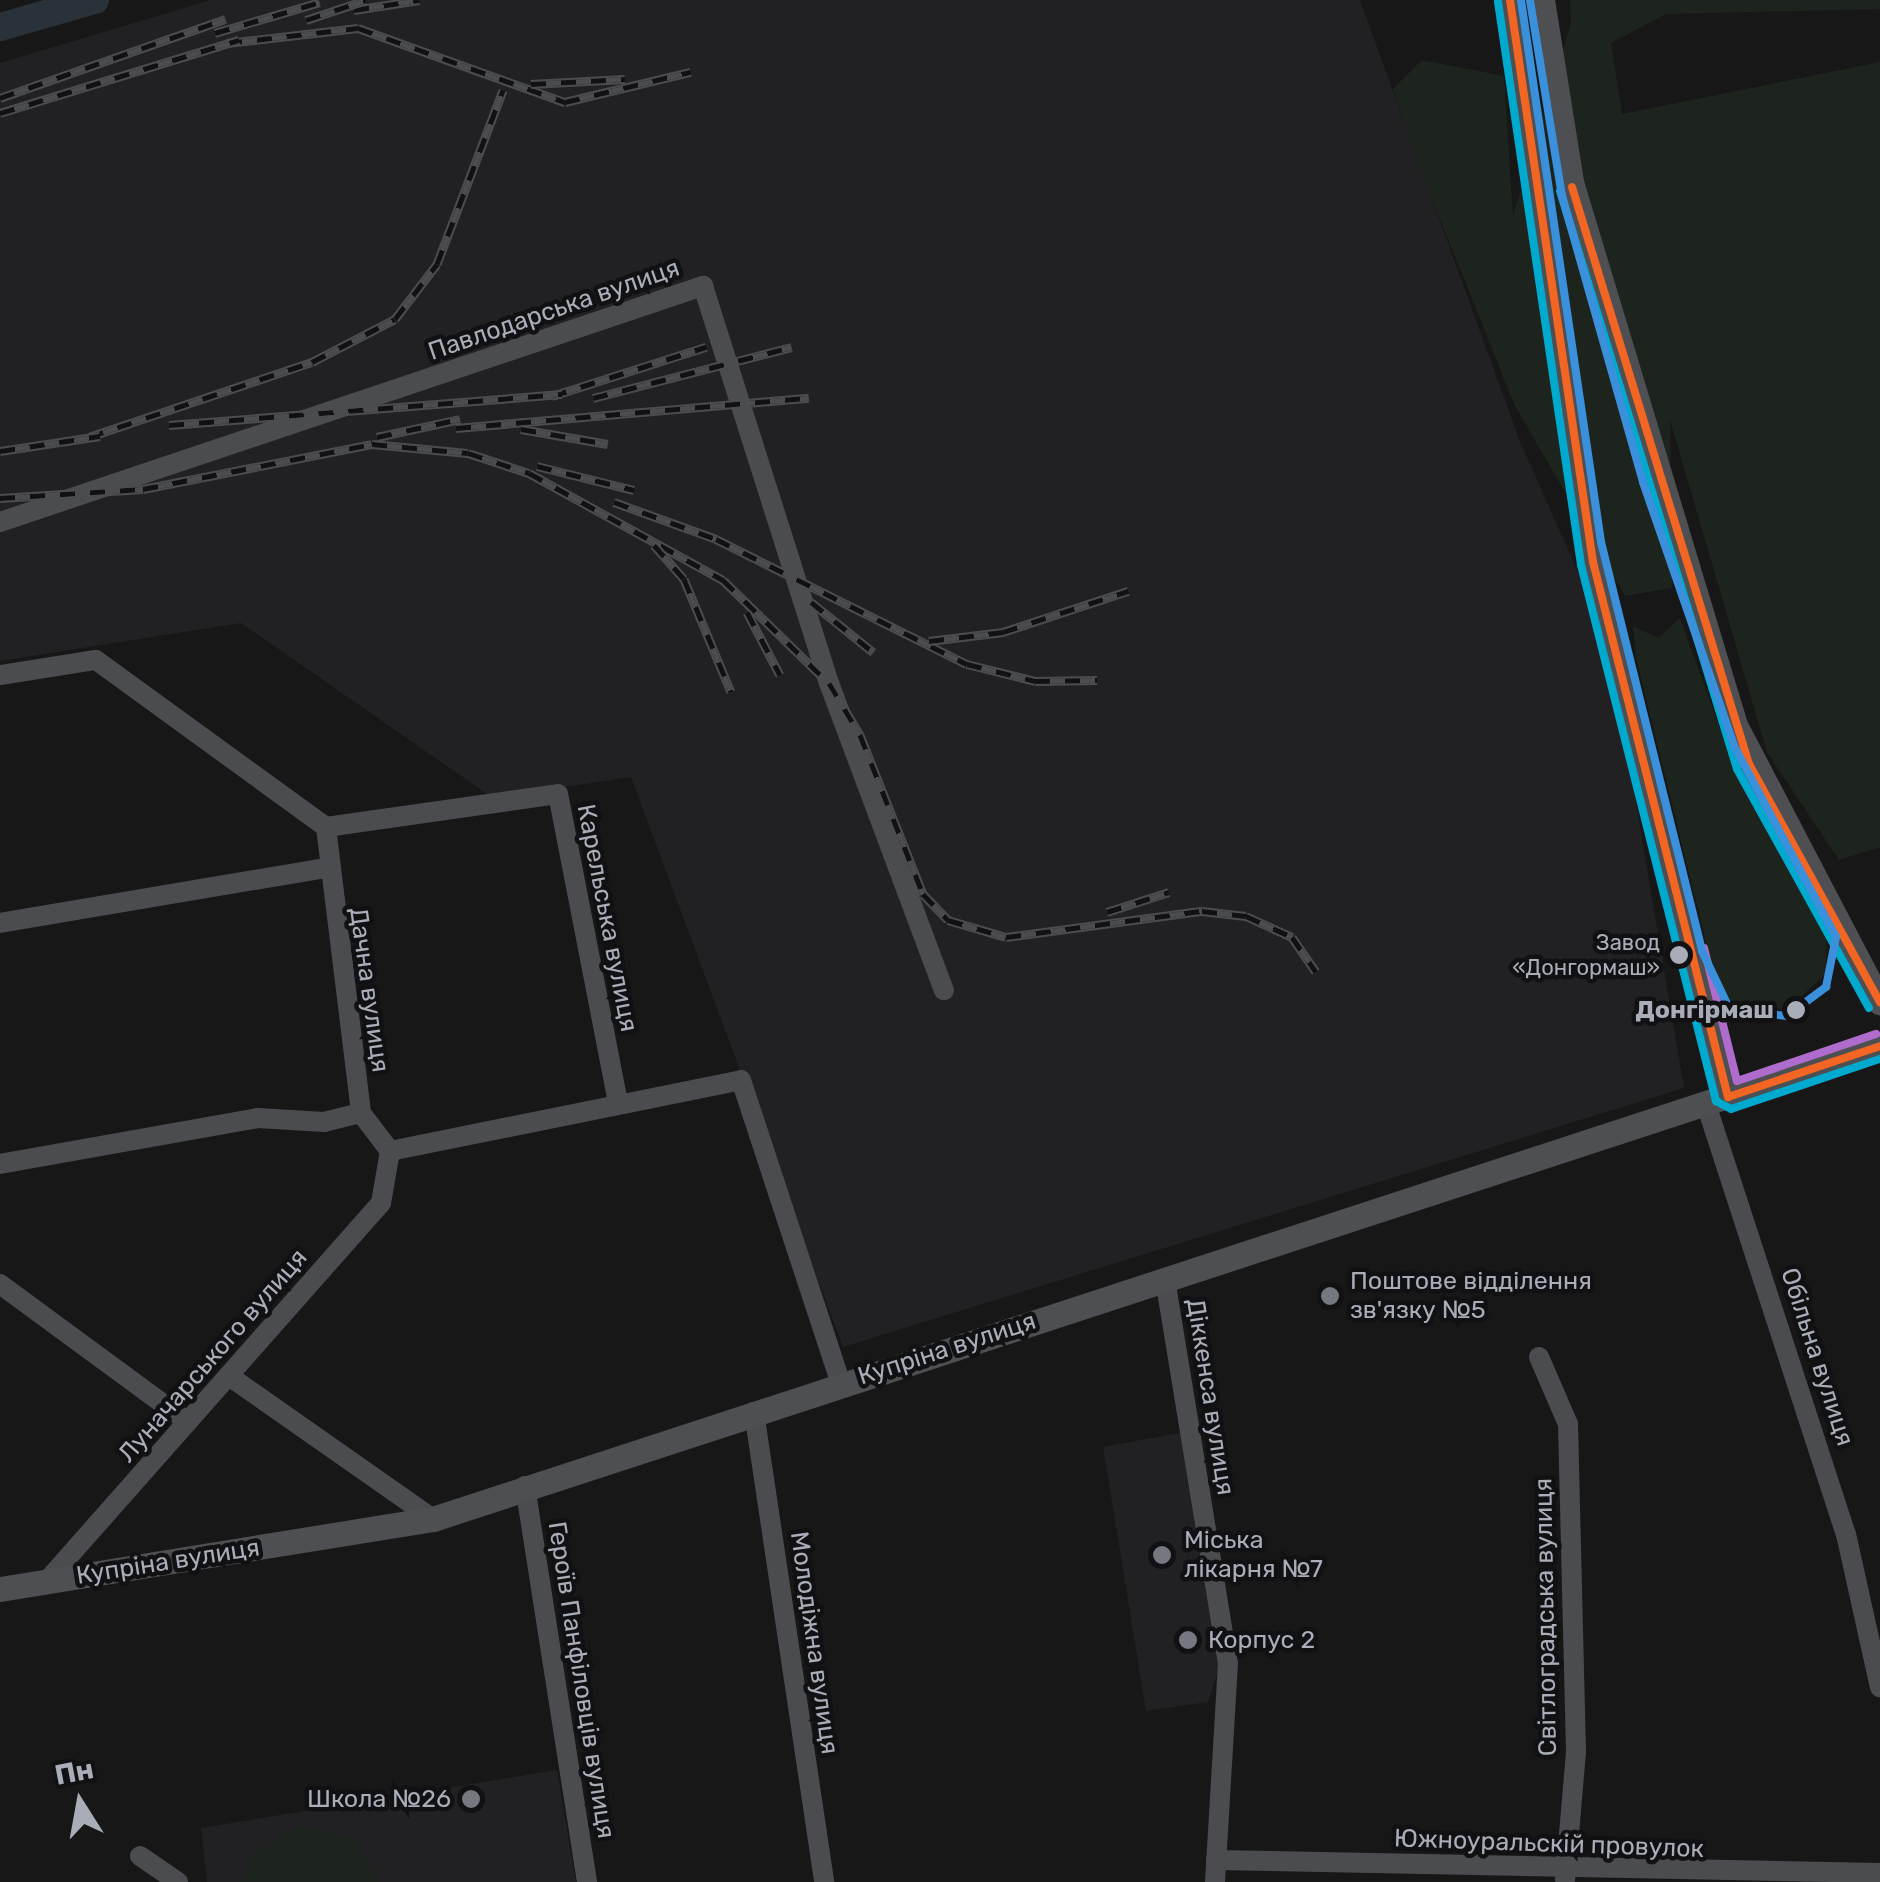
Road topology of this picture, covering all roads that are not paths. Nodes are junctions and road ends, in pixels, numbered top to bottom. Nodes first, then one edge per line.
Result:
1 (1510, 0) edge
2 (1542, 0) edge
3 (0, 522) edge
4 (0, 675) edge
5 (326, 827) junction
6 (326, 868) junction
7 (0, 923) edge
8 (944, 990) dead end
9 (1880, 1002) edge
10 (1880, 1046) edge
11 (1717, 1101) junction
12 (618, 1104) junction
13 (361, 1113) junction
14 (390, 1150) junction
15 (0, 1164) edge
16 (1165, 1278) junction
17 (0, 1284) edge
18 (1539, 1357) dead end
19 (229, 1376) junction
20 (841, 1384) junction
21 (754, 1412) junction
22 (188, 1422) junction
23 (524, 1486) junction
24 (433, 1519) junction
25 (46, 1582) junction
26 (0, 1589) edge
27 (1880, 1687) edge
28 (140, 1856) dead end
29 (1216, 1860) junction
30 (1880, 1874) edge
31 (1565, 1876) edge
32 (178, 1882) edge
33 (587, 1882) edge
34 (824, 1882) edge
35 (1215, 1882) edge

1 - 11 main road
2 - 9 main road
3 - 8 street, Павлодарська вулиця
4 - 5 street
5 - 6 street, Дачна вулиця
5 - 12 street, Карельська вулиця
6 - 7 street
6 - 13 street, Дачна вулиця
10 - 11 main road, Купріна вулиця
11 - 16 main road, Купріна вулиця
11 - 27 street, Обільна вулиця
12 - 14 street
12 - 20 street
13 - 14 street, Дачна вулиця
13 - 15 street
14 - 19 street, Луначарського вулиця
16 - 20 main road, Купріна вулиця
16 - 29 street, Діккенса вулиця
17 - 22 street
18 - 31 street, Світлоградська вулиця
19 - 22 street, Луначарського вулиця
19 - 24 street
20 - 21 main road, Купріна вулиця
21 - 23 main road, Купріна вулиця
21 - 34 street, Молодіжна вулиця
22 - 25 street, Луначарського вулиця
23 - 24 main road, Купріна вулиця
23 - 33 street, Героїв Панфіловців вулиця
24 - 25 main road, Купріна вулиця
25 - 26 main road, Купріна вулиця
28 - 32 street
29 - 31 street, Южноуральскій провулок
29 - 35 street, Діккенса вулиця
30 - 31 street, Южноуральскій провулок

